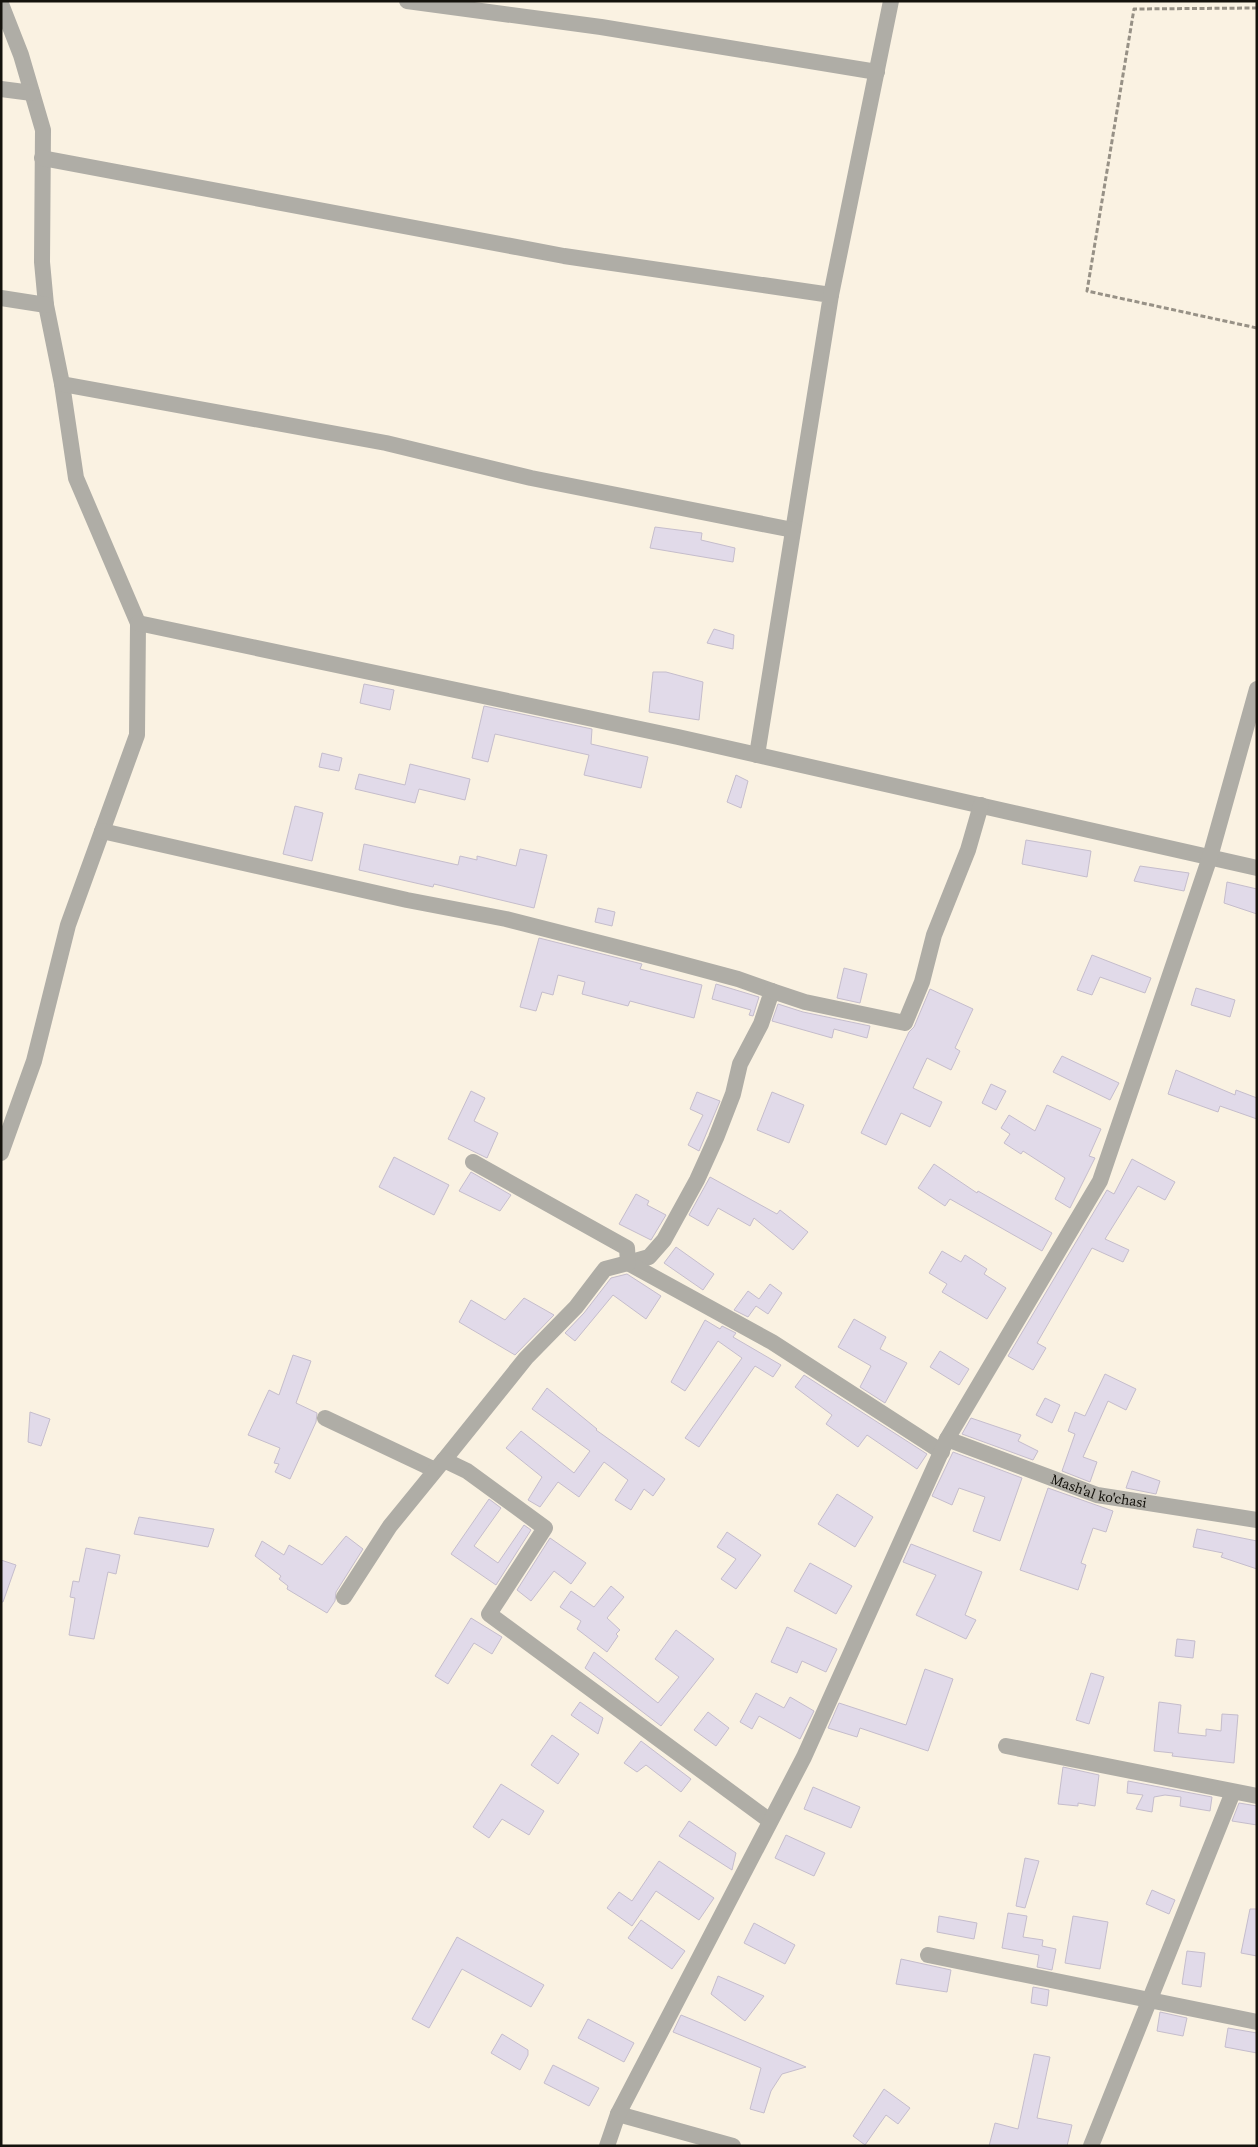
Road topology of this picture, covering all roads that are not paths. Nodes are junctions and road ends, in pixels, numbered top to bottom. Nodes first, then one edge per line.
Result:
1 (407, 1) edge
2 (891, 1) edge
3 (1, 4) edge
4 (877, 72) junction
5 (1, 89) edge
6 (32, 93) junction
7 (42, 158) junction
8 (831, 295) junction
9 (1, 298) edge
10 (46, 305) junction
11 (62, 384) junction
12 (793, 530) junction
13 (138, 623) junction
14 (1257, 690) edge
15 (757, 755) junction
16 (981, 805) junction
17 (102, 831) junction
18 (1210, 857) junction
19 (1257, 868) edge
20 (772, 991) junction
21 (1, 1154) edge
22 (474, 1162) dead end
23 (628, 1263) junction
24 (326, 1418) dead end
25 (944, 1445) junction
26 (440, 1465) junction
27 (1257, 1520) edge
28 (344, 1597) dead end
29 (1006, 1746) dead end
30 (1233, 1792) junction
31 (1257, 1796) edge
32 (770, 1821) junction
33 (928, 1955) dead end
34 (1150, 2000) junction
35 (1257, 2022) edge
36 (618, 2114) junction
37 (606, 2146) edge
38 (733, 2146) edge
39 (1091, 2146) edge

1 - 4 street
2 - 4 street
3 - 6 street
4 - 8 street
5 - 6 street
6 - 7 street
7 - 8 street
7 - 10 street
8 - 12 street
9 - 10 street
10 - 11 street
11 - 12 street
11 - 13 street
12 - 15 street
13 - 15 street
13 - 17 street
14 - 18 street
15 - 16 street
16 - 18 street
16 - 20 street
17 - 20 street
17 - 21 street
18 - 19 street
18 - 25 street
20 - 23 street
22 - 23 street
23 - 25 street, Mash'al ko'chasi
23 - 26 street
24 - 26 street
25 - 27 street, Mash'al ko'chasi
25 - 32 street
26 - 28 street
26 - 32 street
29 - 30 street
30 - 31 street
30 - 34 street
32 - 36 street
33 - 34 street
34 - 35 street
34 - 39 street
36 - 37 street
36 - 38 street

